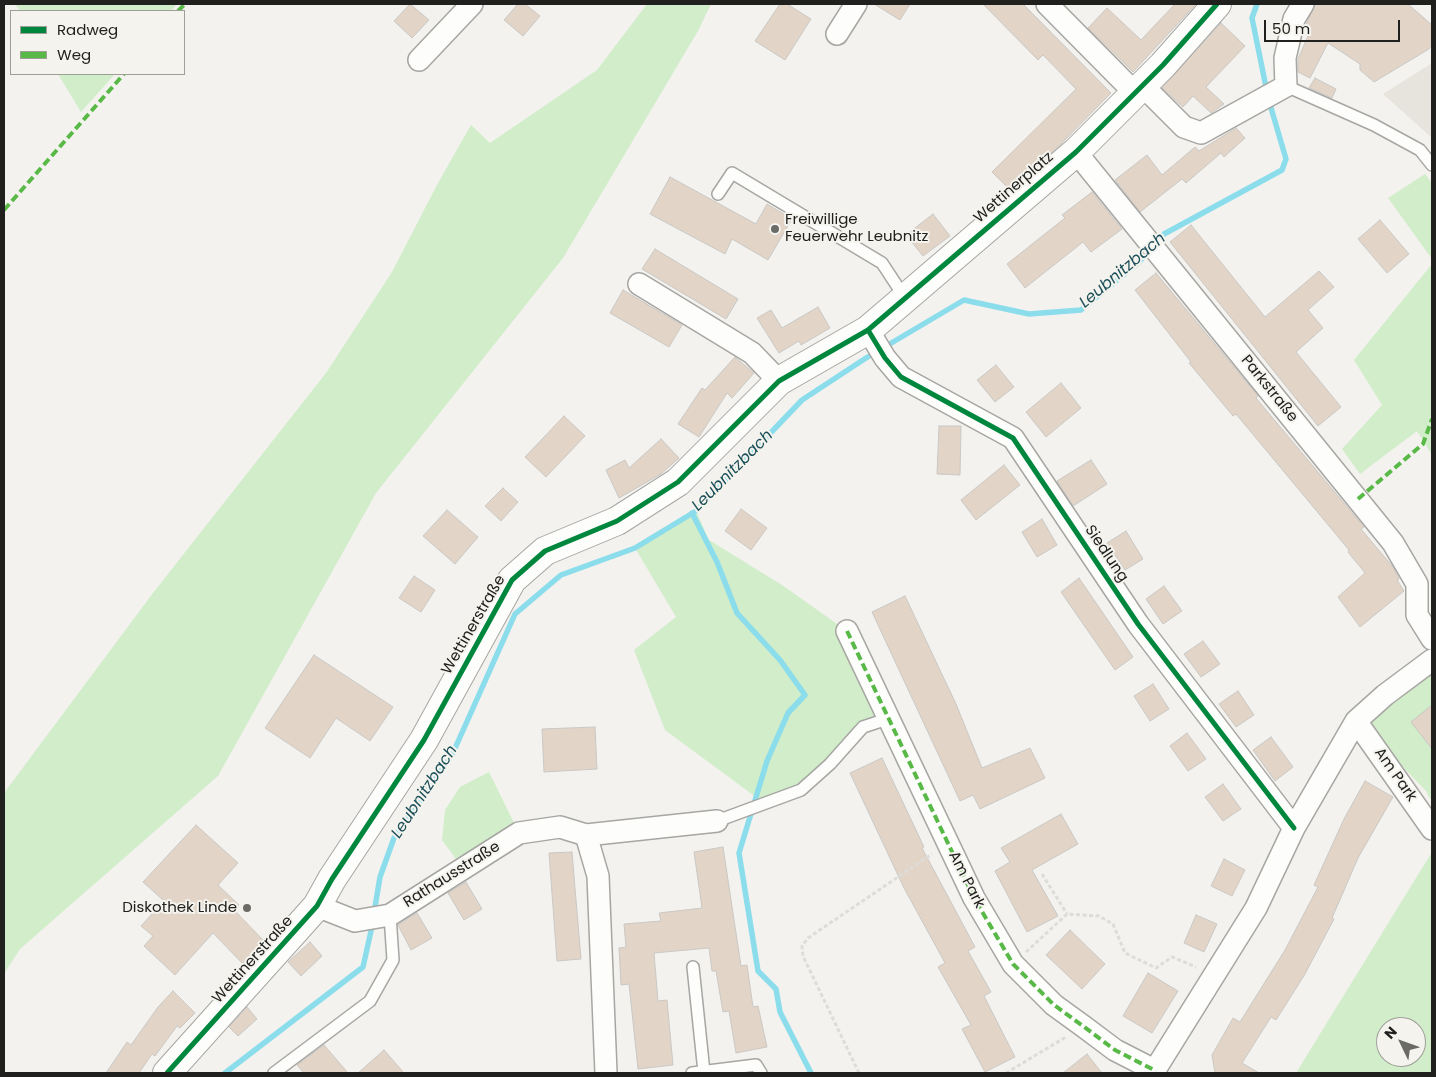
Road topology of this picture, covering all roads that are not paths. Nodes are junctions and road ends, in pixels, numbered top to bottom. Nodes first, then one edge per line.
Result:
1 (472, 4) edge
2 (856, 4) edge
3 (1047, 4) edge
4 (1218, 4) edge
5 (1303, 4) edge
6 (837, 34) dead end
7 (419, 60) dead end
8 (1139, 89) junction
9 (1273, 94) junction
10 (1076, 152) junction
11 (1432, 166) edge
12 (718, 194) dead end
13 (639, 284) dead end
14 (905, 298) junction
15 (871, 334) junction
16 (779, 381) junction
17 (847, 631) dead end
18 (1432, 639) edge
19 (1432, 660) edge
20 (887, 719) junction
21 (1356, 721) junction
22 (716, 821) joint
23 (1294, 828) junction
24 (1432, 829) edge
25 (586, 835) junction
26 (318, 906) junction
27 (387, 915) junction
28 (693, 967) dead end
29 (704, 1072) junction
30 (1154, 1072) edge
31 (168, 1073) edge
32 (274, 1073) edge
33 (606, 1073) edge
34 (692, 1073) edge
35 (761, 1073) edge

1 - 7 street
2 - 6 street
3 - 8 street
4 - 8 street, Wettinerplatz
5 - 9 street
8 - 9 street
8 - 10 street, Wettinerplatz
9 - 11 lane
10 - 14 street, Wettinerplatz
10 - 18 street, Parkstraße
12 - 14 lane
13 - 16 street
14 - 15 street, Wettinerstraße
15 - 16 street, Wettinerstraße
15 - 23 street, Siedlung
16 - 26 street, Wettinerstraße
17 - 20 street, Am Park
19 - 21 street, Am Park
20 - 22 lane
20 - 30 street, Am Park
21 - 23 street, Am Park
21 - 24 street, Am Park
22 - 25 street, Rathausstraße
23 - 30 street, Am Park
25 - 27 street, Rathausstraße
25 - 33 street
26 - 27 street, Rathausstraße
26 - 31 street, Wettinerstraße
27 - 32 lane
28 - 29 lane
29 - 34 lane
29 - 35 lane

